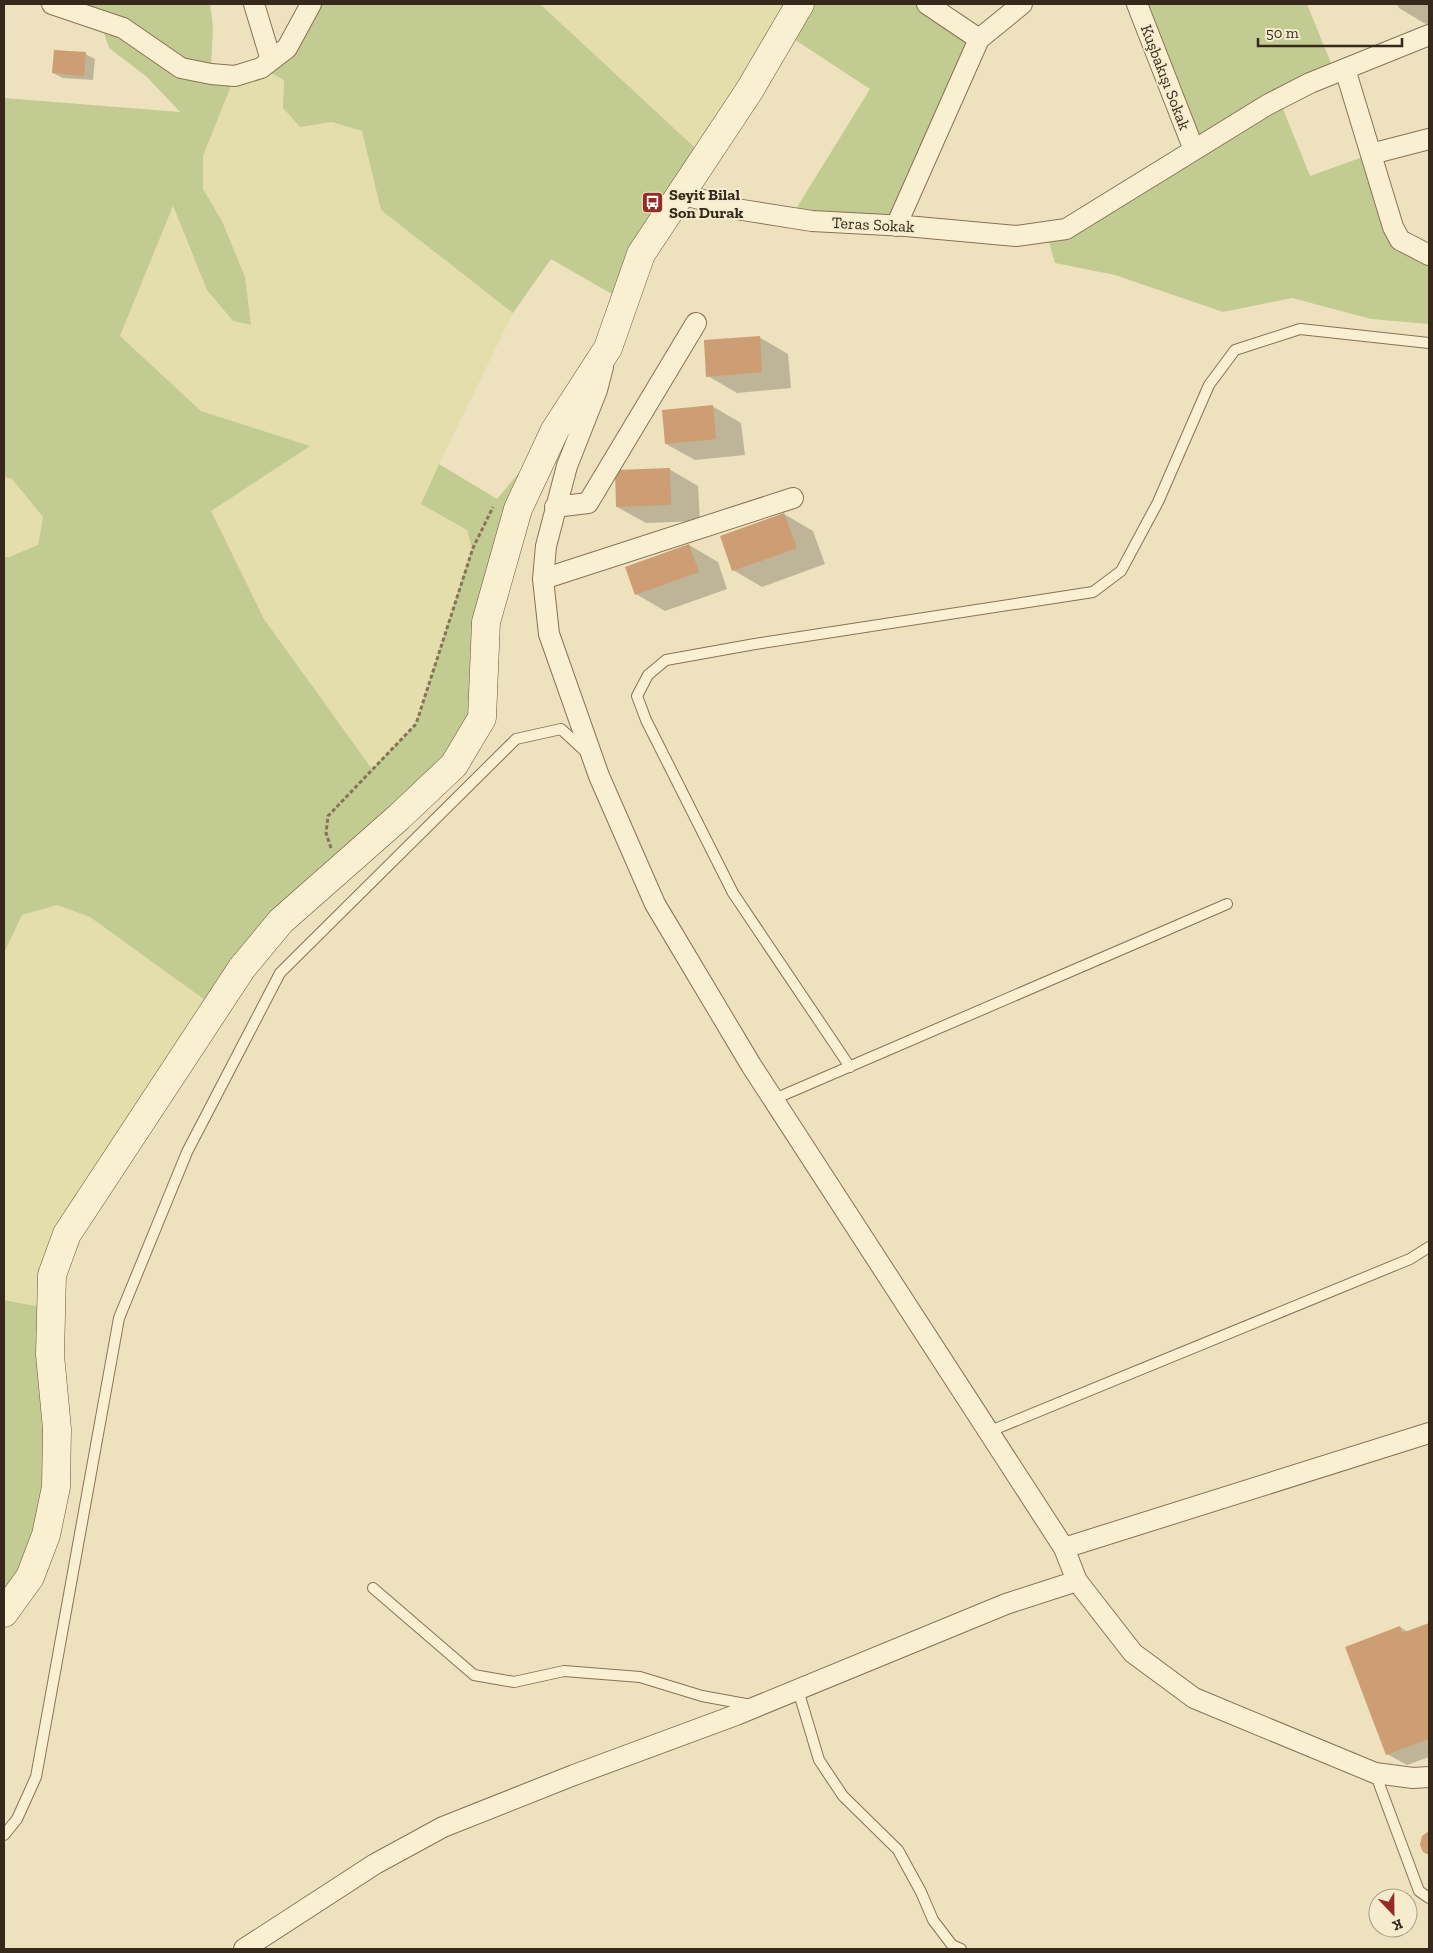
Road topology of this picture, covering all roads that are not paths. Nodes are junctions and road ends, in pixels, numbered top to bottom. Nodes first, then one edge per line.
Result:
1 (52, 4) edge
2 (254, 4) edge
3 (312, 4) edge
4 (800, 4) edge
5 (927, 4) edge
6 (1022, 4) edge
7 (1137, 4) edge
8 (1429, 35) edge
9 (979, 39) junction
10 (271, 60) junction
11 (1346, 69) junction
12 (1429, 138) edge
13 (1194, 150) junction
14 (1371, 154) junction
15 (681, 194) junction
16 (896, 226) junction
17 (1429, 254) edge
18 (696, 323) dead end
19 (1429, 343) edge
20 (608, 348) junction
21 (793, 498) dead end
22 (555, 507) junction
23 (543, 579) junction
24 (592, 757) junction
25 (1227, 904) dead end
26 (850, 1067) junction
27 (772, 1100) junction
28 (1429, 1247) edge
29 (988, 1432) junction
30 (1429, 1433) edge
31 (1064, 1548) junction
32 (1077, 1581) junction
33 (373, 1588) dead end
34 (4, 1613) edge
35 (798, 1690) junction
36 (757, 1707) junction
37 (1375, 1773) junction
38 (1429, 1777) edge
39 (4, 1835) edge
40 (1429, 1898) edge
41 (244, 1949) edge
42 (961, 1949) edge

1 - 10 street
2 - 10 street
3 - 10 street
4 - 15 street
5 - 9 street
6 - 9 street
7 - 13 street, Kuşbakışı Sokak
8 - 11 street
9 - 16 street
11 - 13 street
11 - 14 street
12 - 14 street
13 - 16 street, Teras Sokak
14 - 17 street
15 - 16 street, Teras Sokak
15 - 20 street
18 - 22 street
19 - 26 lane
20 - 22 street
20 - 34 street
21 - 23 street
22 - 23 street
23 - 24 street
24 - 27 street
24 - 39 lane
25 - 26 lane
26 - 27 lane
27 - 29 street
28 - 29 lane
29 - 31 street
30 - 31 street
31 - 32 street
32 - 35 street
32 - 37 street
33 - 36 lane
35 - 36 street
35 - 42 lane
36 - 41 street
37 - 38 street
37 - 40 lane

